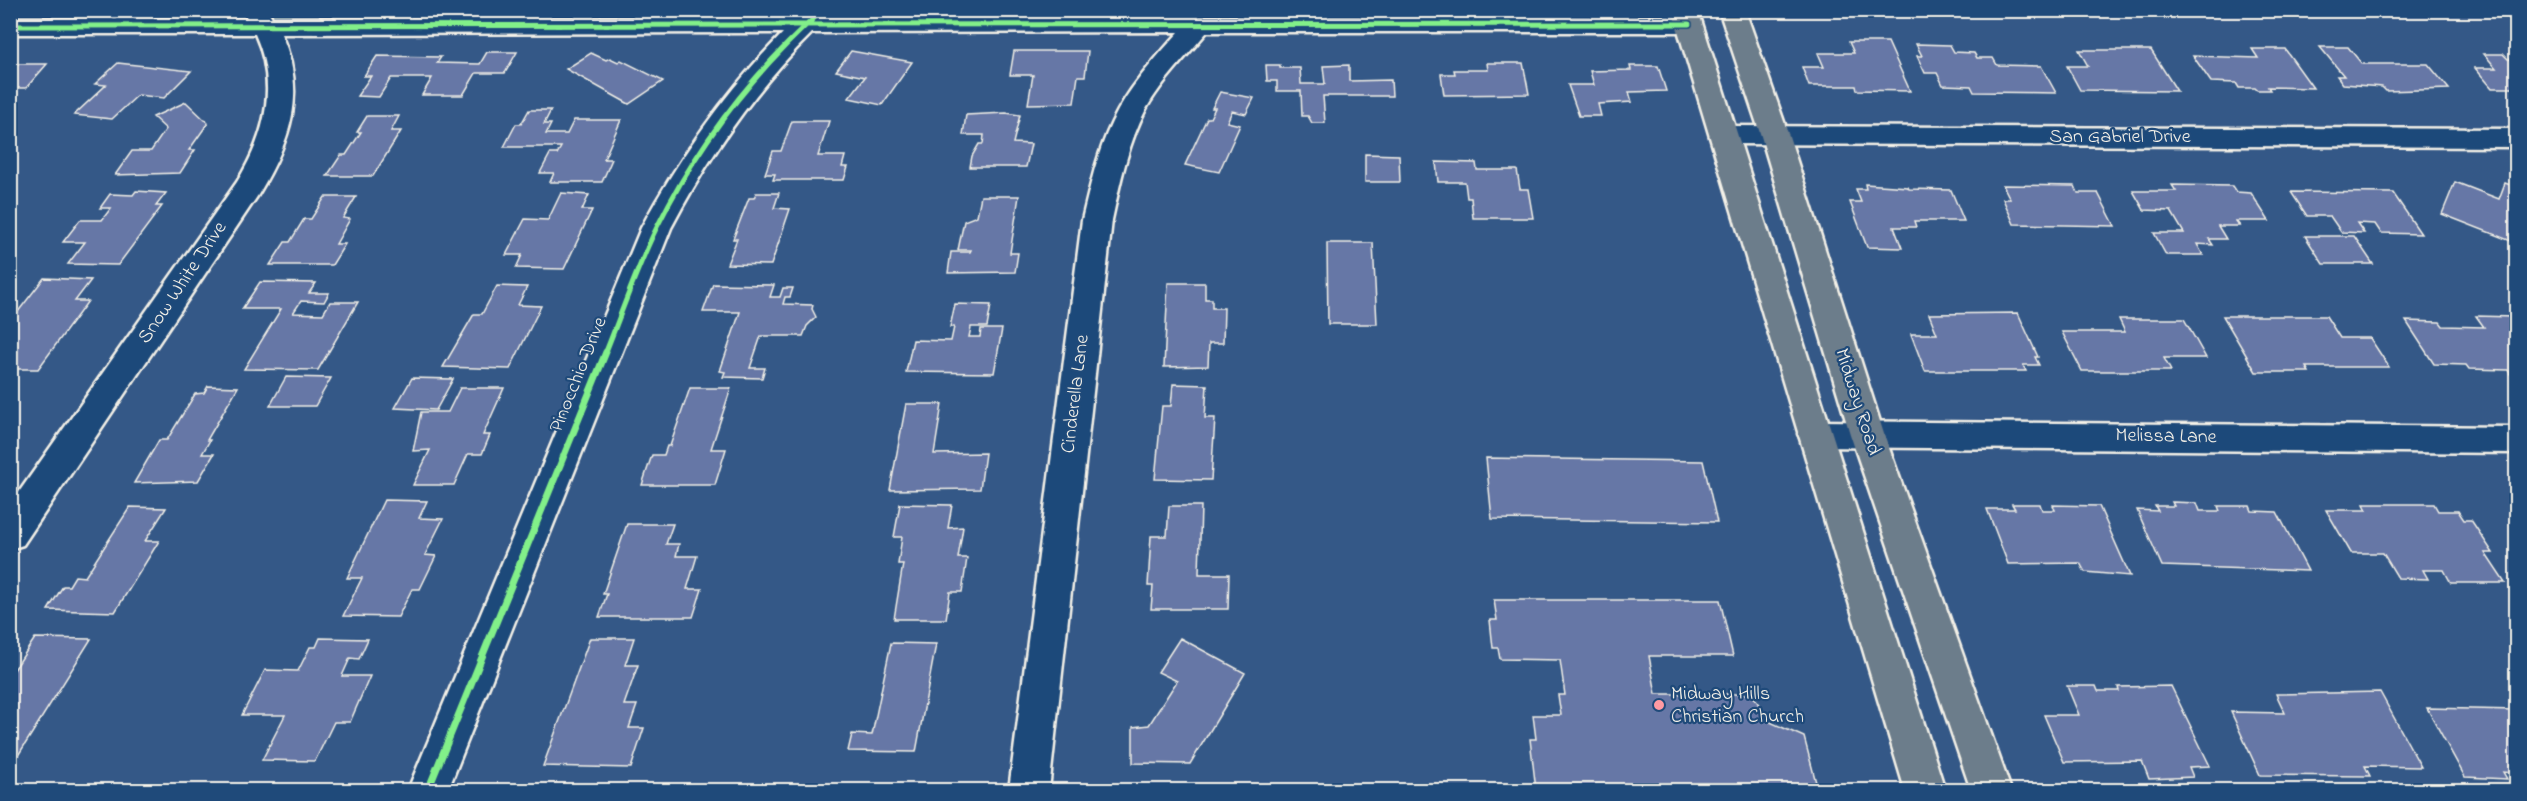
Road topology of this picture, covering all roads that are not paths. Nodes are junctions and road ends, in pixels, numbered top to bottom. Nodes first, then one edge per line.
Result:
1 (1732, 10) edge
2 (815, 17) edge
3 (1282, 17) edge
4 (1687, 17) edge
5 (260, 18) edge
6 (1199, 25) junction
7 (10, 26) edge
8 (1724, 135) junction
9 (1775, 136) junction
10 (2517, 138) edge
11 (1815, 434) junction
12 (1867, 434) junction
13 (2517, 440) edge
14 (10, 534) edge
15 (428, 790) edge
16 (1029, 790) edge
17 (1925, 790) edge
18 (1991, 790) edge

1 - 9 main road, Midway Road
2 - 5 street
2 - 6 street
2 - 15 street, Pinocchio Drive
3 - 4 street
3 - 6 street
4 - 8 main road
5 - 7 street
5 - 14 street, Snow White Drive
6 - 16 street, Cinderella Lane
8 - 9 street, San Gabriel Drive
8 - 11 main road
9 - 10 street, San Gabriel Drive
9 - 12 main road, Midway Road
11 - 12 street, Melissa Lane
11 - 17 main road
12 - 13 street, Melissa Lane
12 - 18 main road, Midway Road

